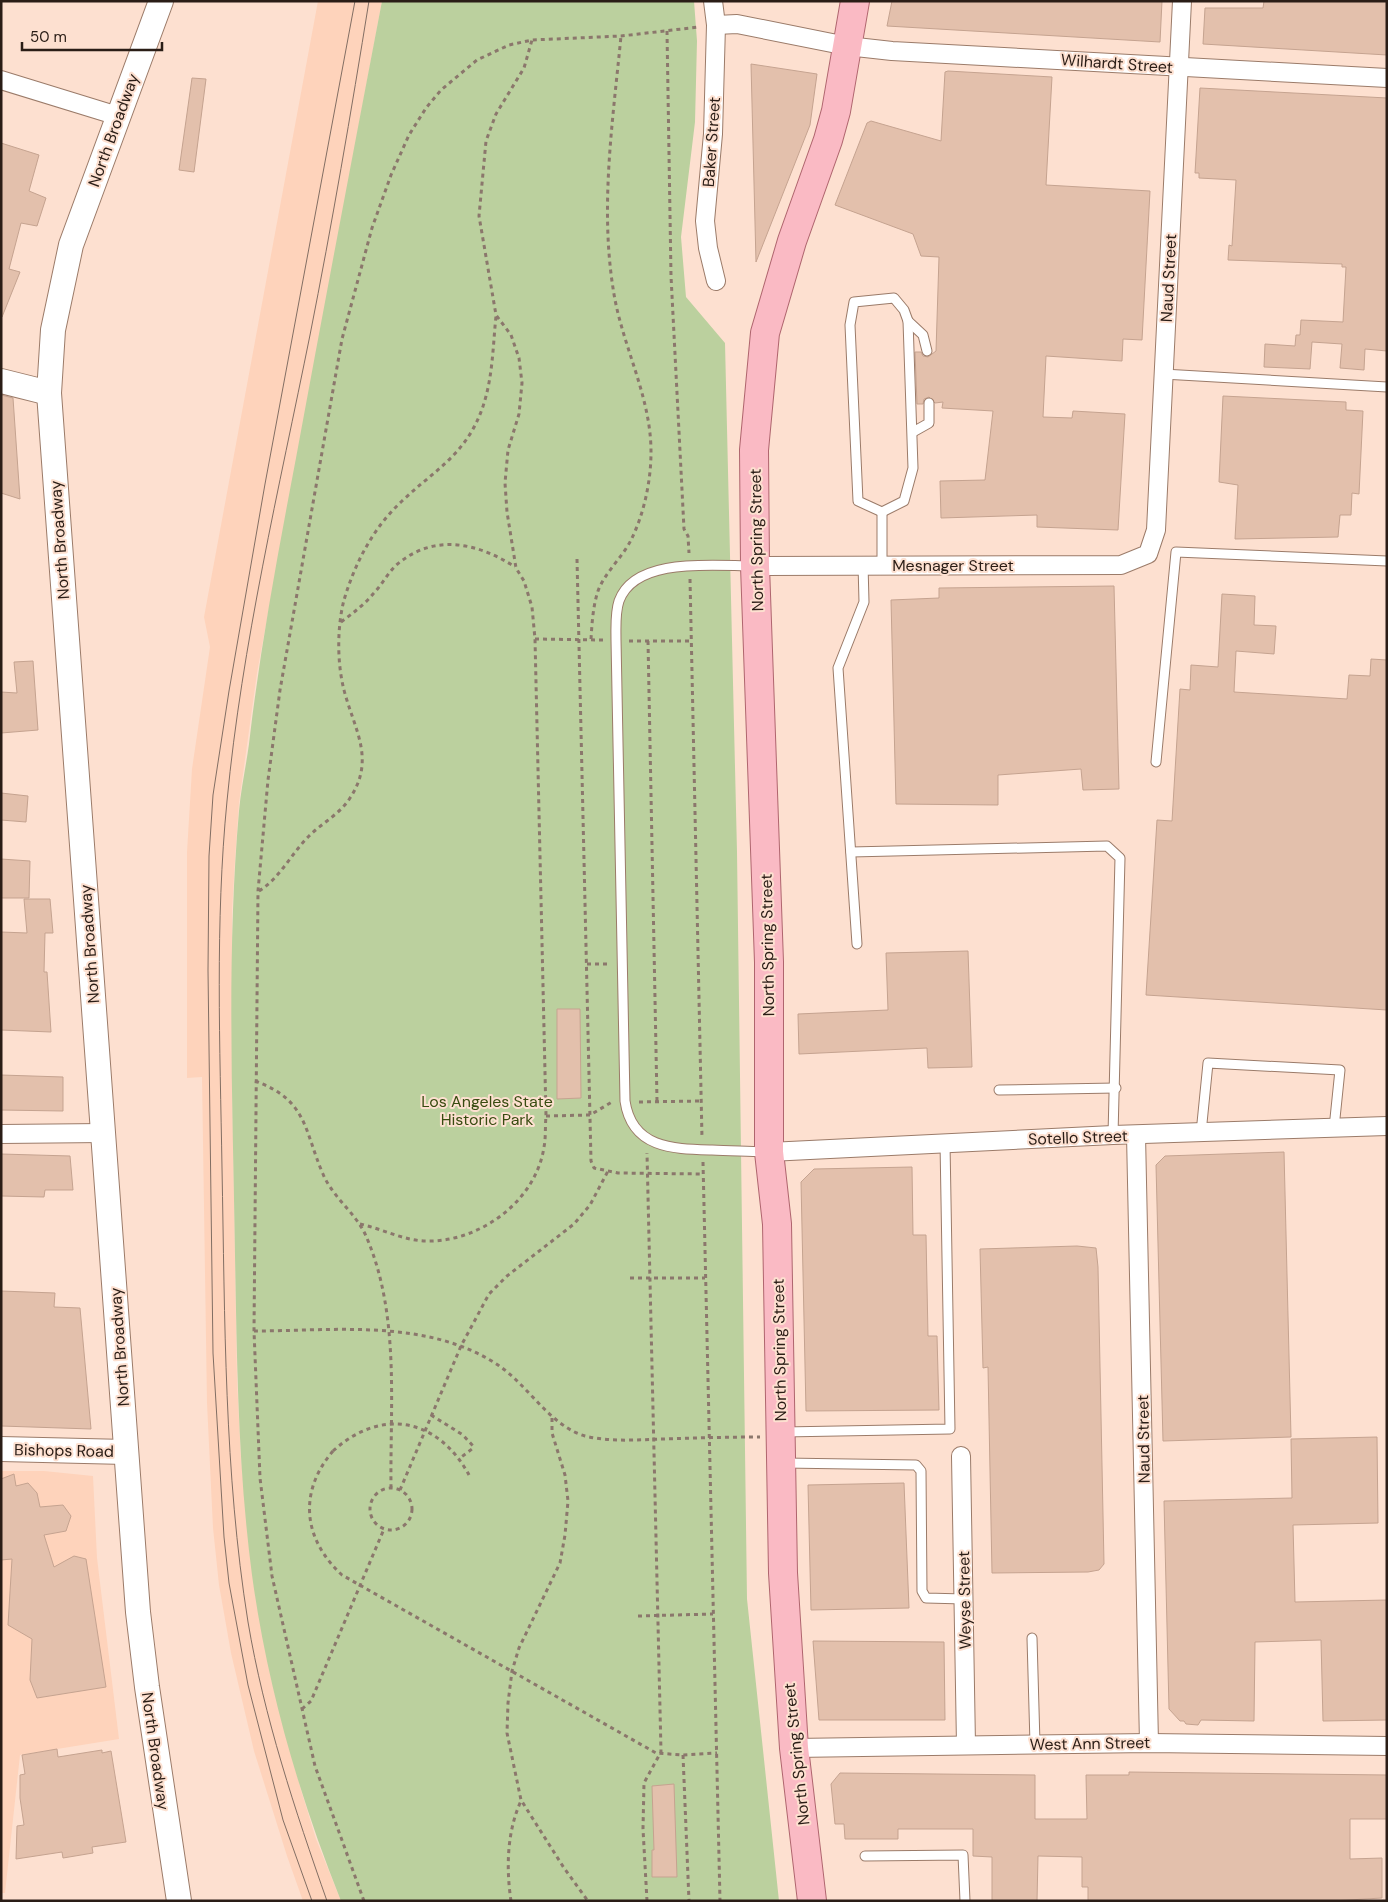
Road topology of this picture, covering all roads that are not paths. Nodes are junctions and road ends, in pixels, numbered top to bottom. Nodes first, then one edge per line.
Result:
1 (161, 1) edge
2 (713, 1) edge
3 (855, 1) edge
4 (1182, 1) edge
5 (716, 25) junction
6 (847, 46) junction
7 (1178, 67) junction
8 (1387, 78) edge
9 (1, 80) edge
10 (118, 116) junction
11 (716, 281) dead end
12 (908, 321) junction
13 (927, 351) dead end
14 (1164, 374) junction
15 (1, 382) edge
16 (1387, 387) edge
17 (49, 393) junction
18 (929, 403) dead end
19 (913, 432) junction
20 (882, 512) junction
21 (1148, 554) joint
22 (1387, 562) edge
23 (863, 564) junction
24 (882, 564) junction
25 (755, 566) junction
26 (1156, 762) dead end
27 (851, 852) junction
28 (857, 944) dead end
29 (1116, 1088) junction
30 (999, 1090) dead end
31 (1387, 1126) edge
32 (1334, 1128) junction
33 (1201, 1132) junction
34 (104, 1133) junction
35 (1, 1134) edge
36 (1136, 1135) junction
37 (1113, 1136) junction
38 (945, 1143) junction
39 (769, 1152) junction
40 (780, 1444) junction
41 (1, 1449) edge
42 (126, 1452) junction
43 (961, 1456) dead end
44 (964, 1599) junction
45 (1032, 1638) dead end
46 (1149, 1742) junction
47 (1035, 1744) junction
48 (966, 1745) junction
49 (1387, 1746) edge
50 (794, 1748) junction
51 (865, 1856) dead end
52 (179, 1901) edge
53 (812, 1901) edge
54 (965, 1901) edge

1 - 10 main road, North Broadway
2 - 5 street, Baker Street
3 - 6 main road, North Spring Street
4 - 7 street, Naud Street
5 - 6 street, Wilhardt Street
5 - 11 street, Baker Street
6 - 7 street, Wilhardt Street
6 - 25 main road, North Spring Street
7 - 8 street, Wilhardt Street
7 - 14 street, Naud Street
9 - 10 street
10 - 17 main road, North Broadway
12 - 13 lane
12 - 19 lane
12 - 20 lane
14 - 16 lane
14 - 21 street, Naud Street
15 - 17 main road
17 - 34 main road, North Broadway
18 - 19 lane
19 - 20 lane
20 - 24 lane
21 - 24 street, Mesnager Street
22 - 26 lane
23 - 24 street, Mesnager Street
23 - 25 street, Mesnager Street
23 - 27 lane
25 - 39 main road, North Spring Street
25 - 39 lane
27 - 28 lane
27 - 29 lane
29 - 30 lane
29 - 37 lane
31 - 32 street, Sotello Street
32 - 33 street, Sotello Street
32 - 33 lane
33 - 36 street, Sotello Street
34 - 35 street
34 - 42 main road, North Broadway
36 - 37 street, Sotello Street
36 - 46 street, Naud Street
37 - 38 street, Sotello Street
38 - 39 street, Sotello Street
38 - 40 lane
39 - 40 main road, North Spring Street
40 - 44 lane
40 - 50 main road, North Spring Street
41 - 42 main road, Bishops Road
42 - 52 main road, North Broadway
43 - 44 street, Weyse Street
44 - 48 street, Weyse Street
45 - 47 lane
46 - 47 street, West Ann Street
46 - 49 street, West Ann Street
47 - 48 street, West Ann Street
48 - 50 street, West Ann Street
50 - 53 main road, North Spring Street
51 - 54 lane

